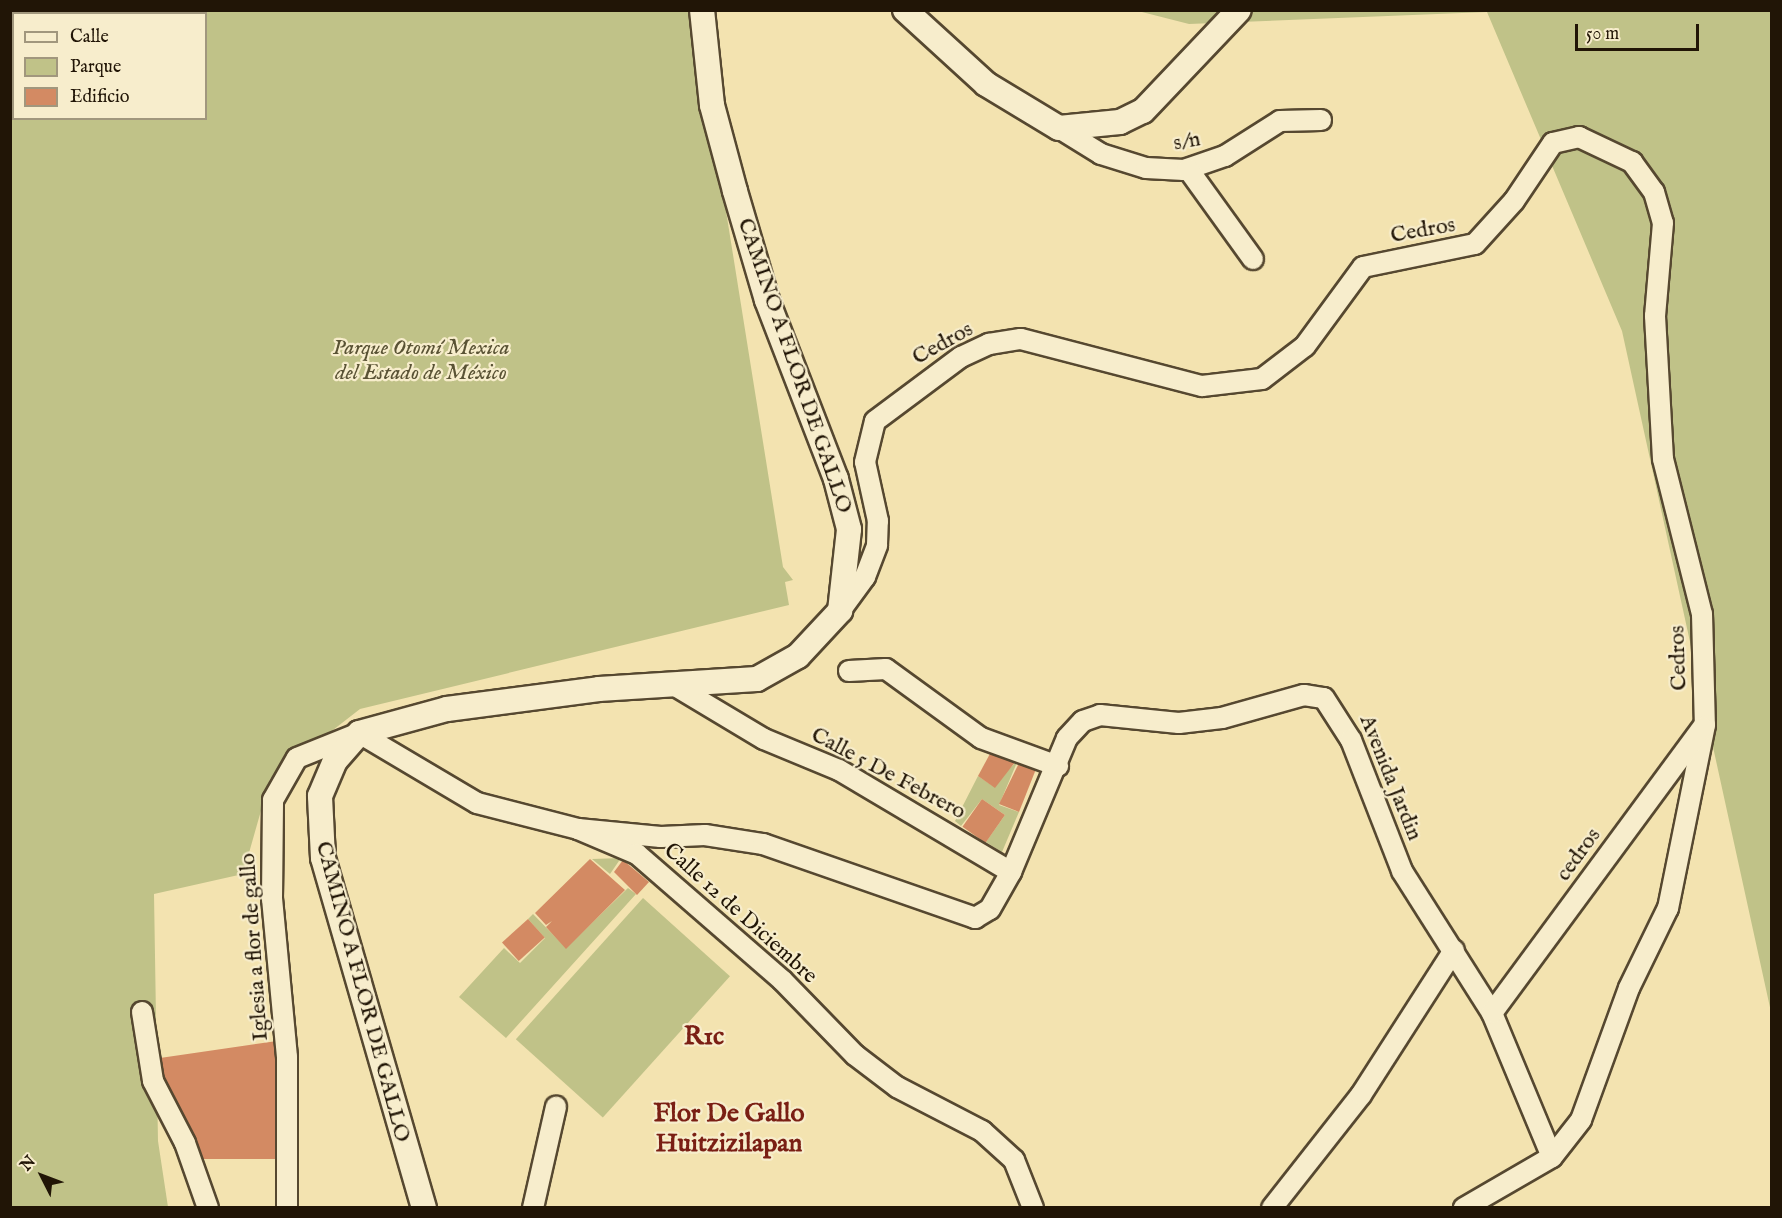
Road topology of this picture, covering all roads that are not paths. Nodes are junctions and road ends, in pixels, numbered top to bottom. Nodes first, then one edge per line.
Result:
1 (702, 10) edge
2 (905, 10) edge
3 (1239, 10) edge
4 (1321, 120) dead end
5 (1059, 128) junction
6 (1188, 169) junction
7 (1253, 259) dead end
8 (840, 611) junction
9 (849, 671) dead end
10 (677, 687) junction
11 (1705, 725) junction
12 (359, 733) junction
13 (1058, 766) junction
14 (578, 829) junction
15 (1011, 872) junction
16 (1454, 950) junction
17 (142, 1012) dead end
18 (1492, 1013) junction
19 (556, 1107) dead end
20 (1552, 1157) junction
21 (208, 1208) edge
22 (287, 1208) edge
23 (424, 1208) edge
24 (533, 1208) edge
25 (1033, 1208) edge
26 (1272, 1208) edge
27 (1464, 1208) edge

1 - 8 street, CAMINO A FLOR DE GALLO
2 - 5 street
3 - 5 street
4 - 6 street, s/n
5 - 6 street, s/n
6 - 7 street
8 - 10 street
8 - 11 street, Cedros
9 - 13 street
10 - 12 street
10 - 15 street, Calle 5 De Febrero
11 - 18 street, cedros
11 - 20 street, Cedros
12 - 14 street, Calle 12 de Diciembre
12 - 22 street, Iglesia a flor de gallo
12 - 23 street, CAMINO A FLOR DE GALLO
13 - 15 street, Avenida Jardin
13 - 16 street, Avenida Jardin
14 - 15 street, Avenida Jardin
14 - 25 street, Calle 12 de Diciembre
16 - 18 street, Avenida Jardin
16 - 26 street
17 - 21 street
18 - 20 street, Avenida Jardin
19 - 24 street
20 - 27 street

